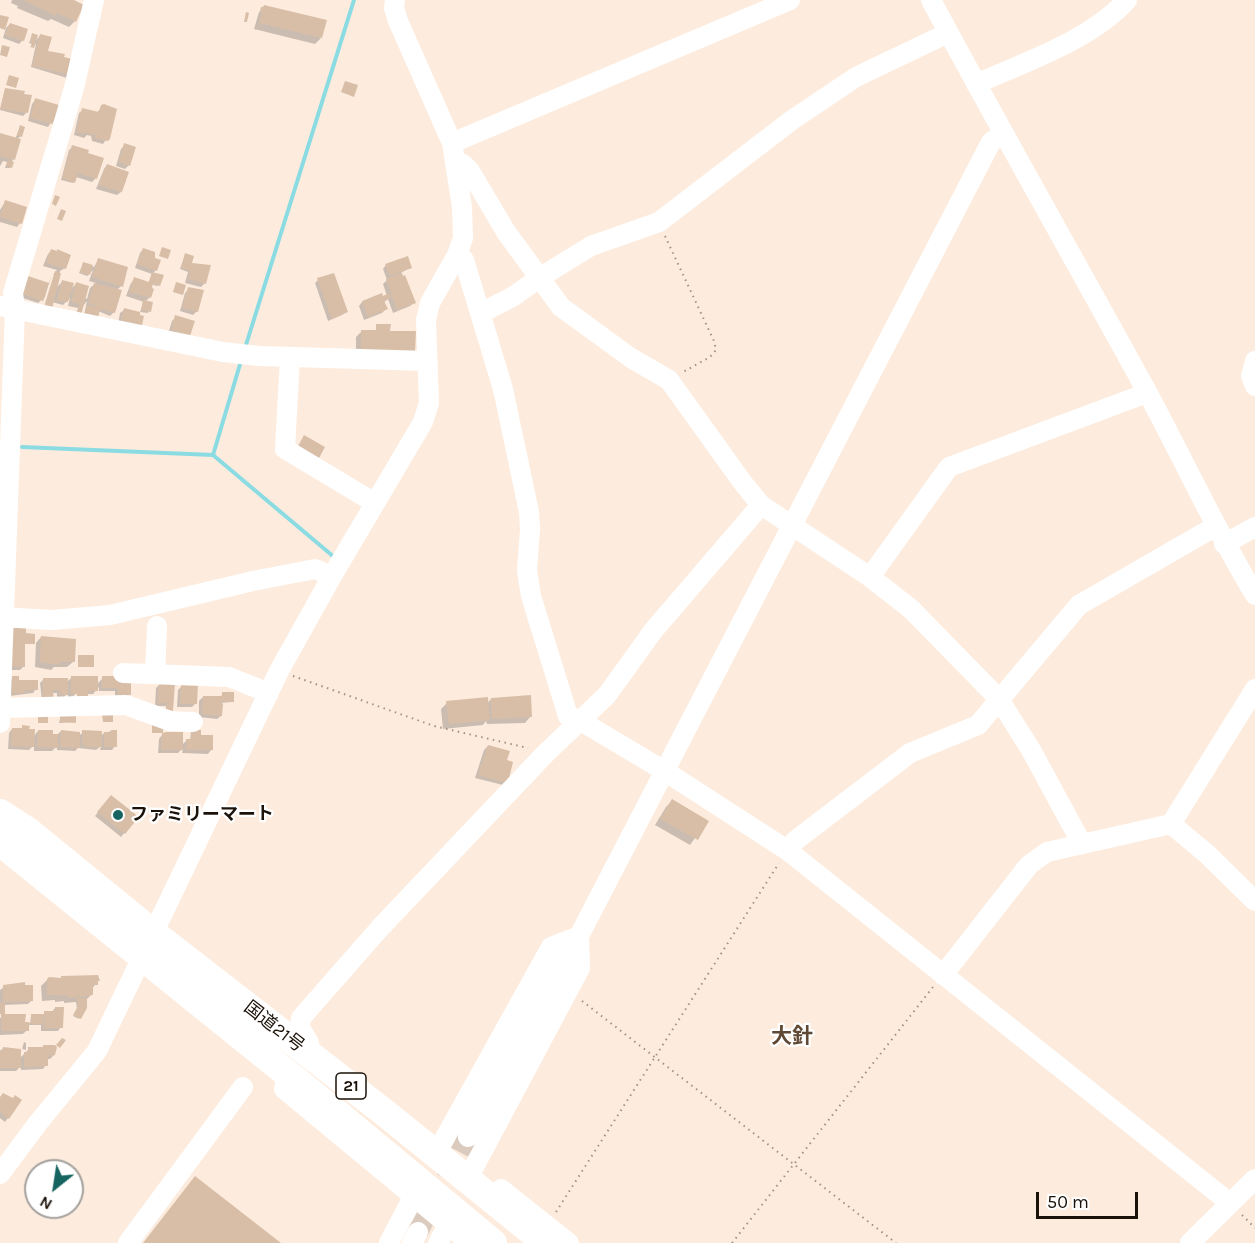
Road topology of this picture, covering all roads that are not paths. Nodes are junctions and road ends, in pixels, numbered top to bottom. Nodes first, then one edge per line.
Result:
1 (94, 0) edge
2 (395, 0) edge
3 (790, 0) edge
4 (931, 0) edge
5 (1127, 0) edge
6 (948, 33) junction
7 (976, 84) junction
8 (1003, 134) junction
9 (454, 152) junction
10 (457, 255) junction
11 (539, 278) junction
12 (8, 308) edge
13 (481, 313) junction
14 (291, 357) junction
15 (428, 361) junction
16 (1255, 361) edge
17 (1255, 386) edge
18 (1148, 393) junction
19 (375, 503) junction
20 (761, 505) junction
21 (792, 524) junction
22 (1255, 527) edge
23 (1220, 535) junction
24 (332, 576) junction
25 (870, 577) junction
26 (1255, 595) edge
27 (1, 617) edge
28 (157, 626) dead end
29 (123, 673) dead end
30 (155, 674) junction
31 (1255, 689) edge
32 (268, 693) junction
33 (999, 699) junction
34 (0, 708) edge
35 (579, 720) junction
36 (193, 722) dead end
37 (0, 723) edge
38 (663, 770) junction
39 (0, 813) edge
40 (1171, 824) junction
41 (1082, 844) junction
42 (1, 845) edge
43 (787, 850) junction
44 (1255, 901) edge
45 (579, 936) junction
46 (148, 945) junction
47 (942, 975) junction
48 (305, 1046) junction
49 (286, 1074) junction
50 (243, 1086) dead end
51 (468, 1137) tunnel mouth
52 (442, 1143) junction
53 (474, 1167) junction
54 (0, 1173) edge
55 (1255, 1179) edge
56 (413, 1197) junction
57 (1230, 1203) junction
58 (448, 1225) junction
59 (547, 1234) edge
60 (128, 1243) edge
61 (389, 1243) edge
62 (438, 1243) edge
63 (470, 1243) edge
64 (493, 1243) edge
65 (569, 1243) edge
66 (1190, 1243) edge

1 - 12 street
2 - 9 street
3 - 9 street
4 - 6 street
5 - 7 street
6 - 7 street
6 - 11 street
7 - 8 street
8 - 18 street
8 - 21 street
9 - 10 street
9 - 11 street
10 - 13 street
10 - 15 street
11 - 13 street
11 - 20 street
12 - 14 street
12 - 27 street
13 - 35 street
14 - 15 street
14 - 19 street
15 - 19 street
16 - 17 street
18 - 23 street
18 - 25 street
19 - 24 street
20 - 21 street
20 - 35 street
21 - 25 street
21 - 38 street
22 - 23 street
23 - 26 street
23 - 33 street
24 - 27 street
24 - 32 street
25 - 33 street
27 - 34 street
28 - 30 street
29 - 30 street
30 - 32 street
31 - 40 street
32 - 46 street
33 - 41 street
33 - 43 street
34 - 36 street
34 - 37 street
35 - 38 street
35 - 48 street
38 - 43 street
38 - 45 street
39 - 46 highway, 国道21号 / 21
40 - 41 street
40 - 44 street
41 - 47 street
42 - 46 highway, 国道21号 / 21
43 - 47 street
45 - 51 street
45 - 52 street
45 - 53 street
46 - 48 highway, 国道21号 / 21
46 - 49 highway, 国道21号 / 21
46 - 54 street
47 - 57 street
48 - 52 street
48 - 59 highway, 国道21号 / 21
49 - 56 street
49 - 64 highway, 国道21号 / 21
50 - 60 street
52 - 53 street
53 - 59 street
55 - 57 street
56 - 58 street
56 - 61 street
57 - 66 street
58 - 62 street
58 - 63 street
59 - 65 street

